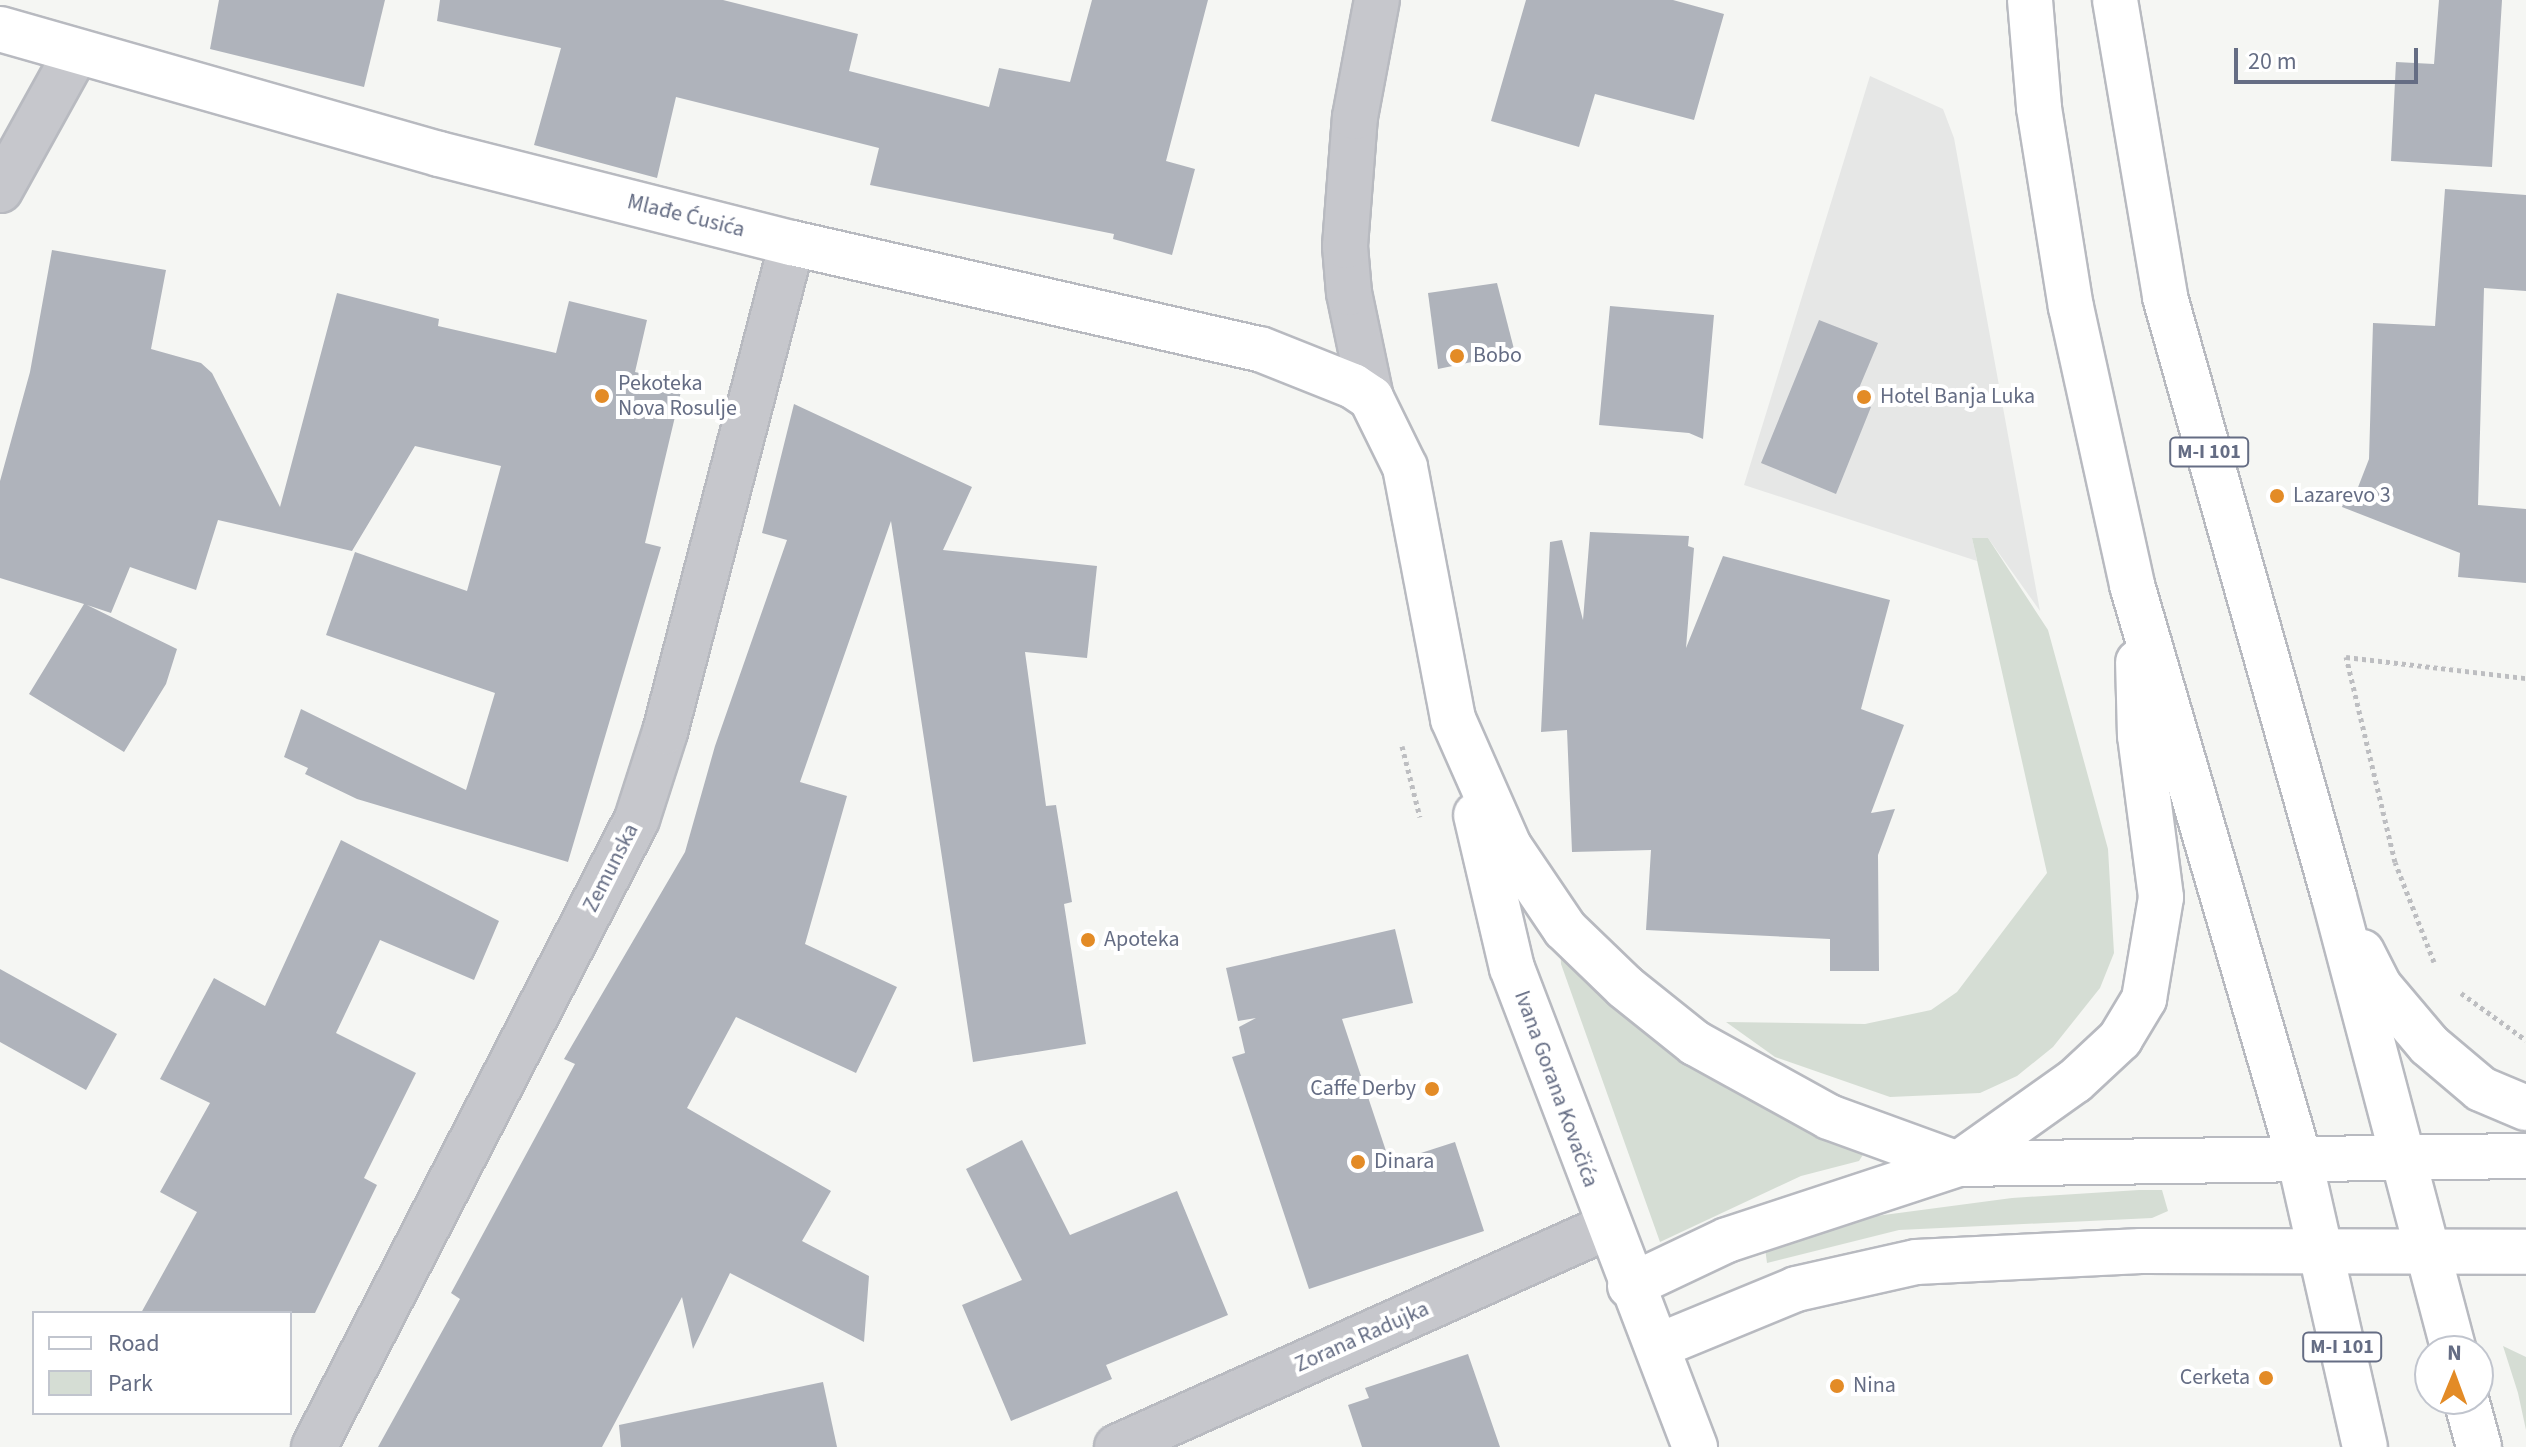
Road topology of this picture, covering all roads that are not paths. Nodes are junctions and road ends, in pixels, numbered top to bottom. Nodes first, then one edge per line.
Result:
1 (1377, 0) edge
2 (2030, 0) edge
3 (2115, 0) edge
4 (0, 29) edge
5 (76, 53) junction
6 (0, 190) edge
7 (792, 243) junction
8 (1371, 398) junction
9 (2137, 600) junction
10 (1453, 719) junction
11 (2334, 897) junction
12 (2526, 1108) edge
13 (2526, 1156) edge
14 (2300, 1161) junction
15 (2401, 1161) junction
16 (1958, 1164) junction
17 (1607, 1227) junction
18 (2319, 1248) junction
19 (2426, 1252) junction
20 (2526, 1252) edge
21 (1630, 1286) junction
22 (2449, 1335) edge
23 (1658, 1346) junction
24 (2470, 1415) edge
25 (314, 1447) edge
26 (1117, 1447) edge
27 (1695, 1447) edge
28 (2365, 1447) edge
29 (2479, 1447) edge

1 - 8 street
2 - 9 street, M-I 101
3 - 11 street, M-I 101
4 - 5 street, Mlađe Ćusića
5 - 6 street
5 - 7 street, Mlađe Ćusića
7 - 8 street, Mlađe Ćusića
7 - 25 street, Zemunska
8 - 10 street
9 - 14 street, M-I 101
9 - 16 street
10 - 16 street
10 - 17 street, Ivana Gorana Kovačića
11 - 12 street
11 - 15 street, M-I 101
13 - 15 street
14 - 15 street
14 - 16 street
14 - 18 street, M-I 101
15 - 19 street, M-I 101
16 - 21 street
17 - 21 street, Ivana Gorana Kovačića
17 - 26 street, Zorana Radujka
18 - 19 street
18 - 23 street
18 - 28 street, M-I 101
19 - 20 street
19 - 22 street, M-I 101
21 - 23 street, Ivana Gorana Kovačića
23 - 27 street, Ivana Gorana Kovačića
24 - 29 street

